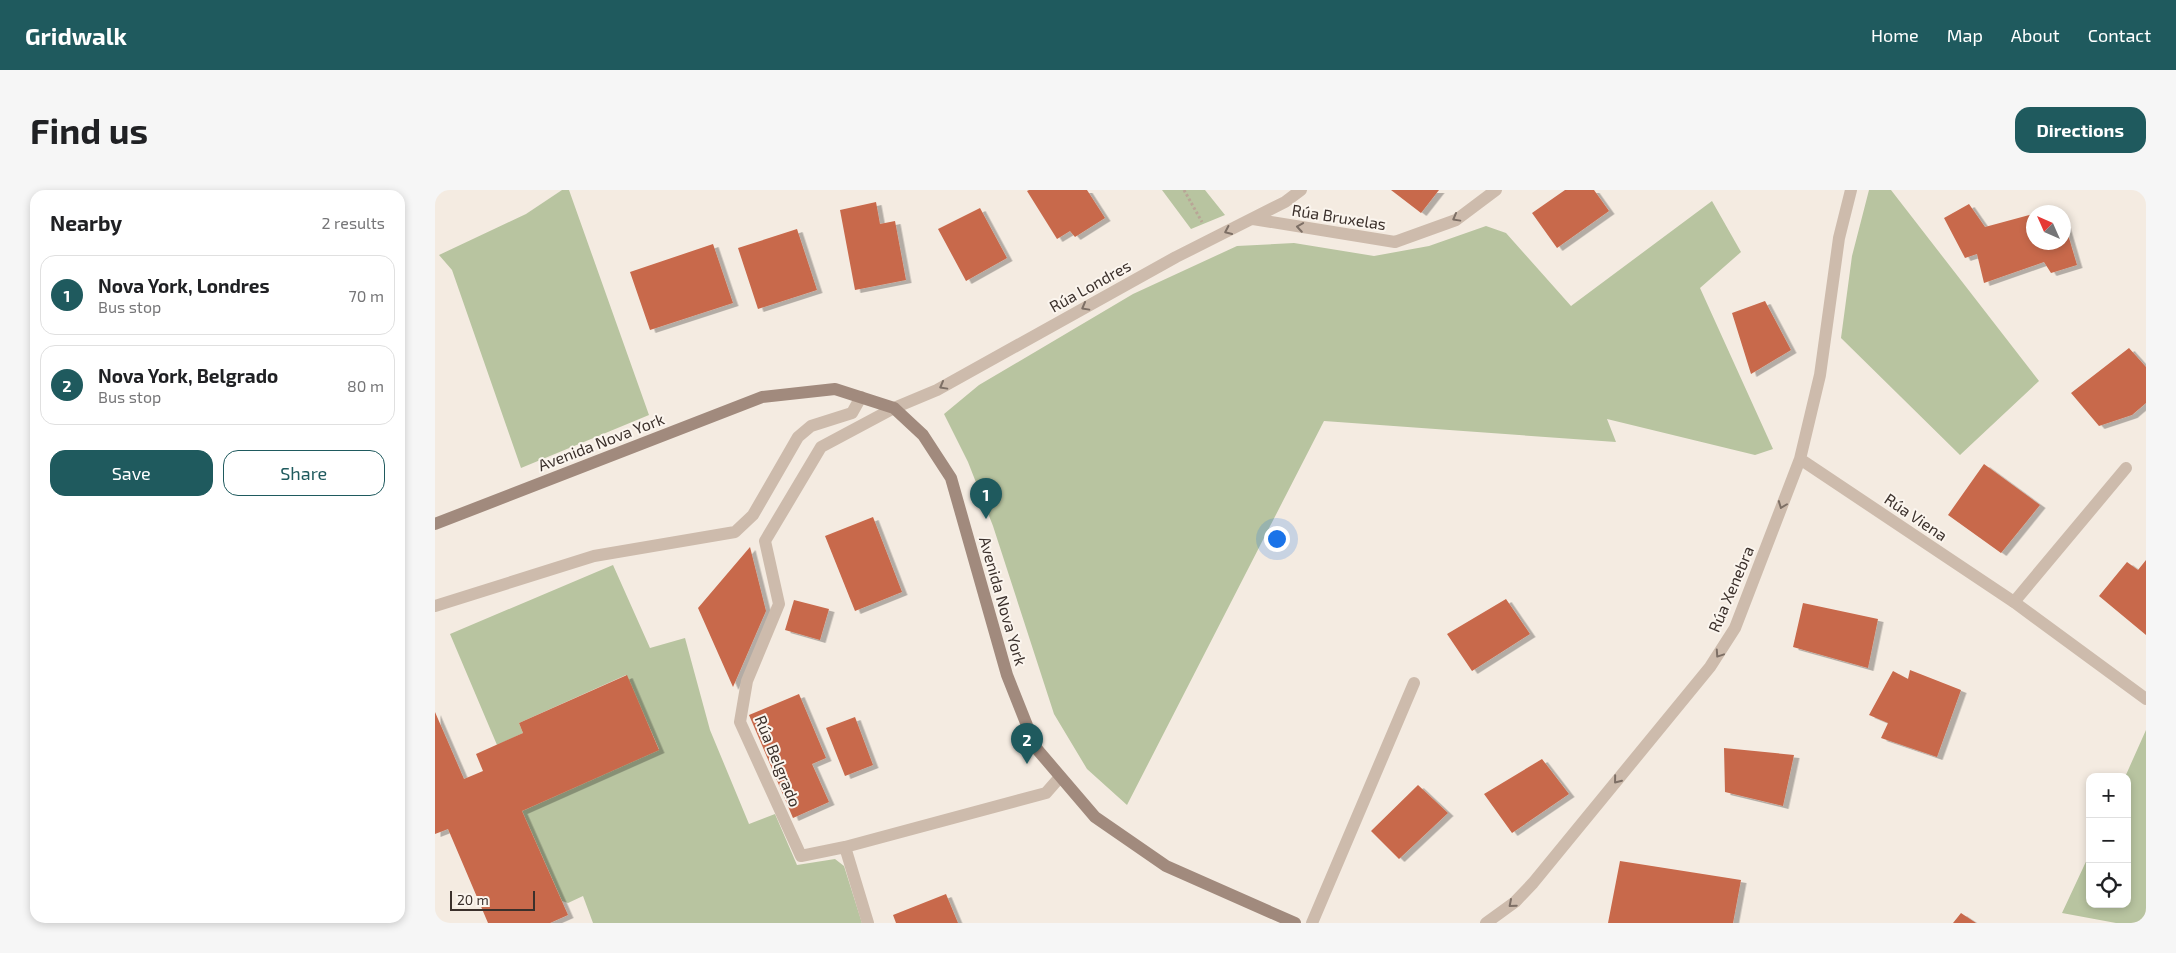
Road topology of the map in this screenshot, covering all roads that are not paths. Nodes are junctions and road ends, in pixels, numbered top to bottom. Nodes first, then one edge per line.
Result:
1 (1301, 190) edge
2 (1496, 190) edge
3 (1851, 190) edge
4 (1253, 219) junction
5 (861, 397) junction
6 (894, 408) junction
7 (1800, 459) junction
8 (2127, 468) dead end
9 (435, 524) edge
10 (2014, 602) junction
11 (435, 606) edge
12 (1415, 683) dead end
13 (2146, 699) edge
14 (1060, 777) junction
15 (845, 847) junction
16 (869, 923) edge
17 (1295, 923) edge
18 (1312, 923) edge
19 (1486, 923) edge

1 - 4 street, Rúa Londres
2 -> 4 street, Rúa Bruxelas
3 - 7 street, Rúa Xenebra
4 -> 6 street, Rúa Londres
5 - 6 main road, Avenida Nova York
5 - 9 main road, Avenida Nova York
5 - 11 street
6 - 14 main road, Avenida Nova York
6 - 15 street, Rúa Belgrado
7 - 10 street, Rúa Viena
7 -> 19 street, Rúa Xenebra
8 - 10 street
10 - 13 street, Rúa Viena
12 - 18 street
14 - 15 street, Rúa Belgrado
14 - 17 main road, Avenida Nova York
15 - 16 street

